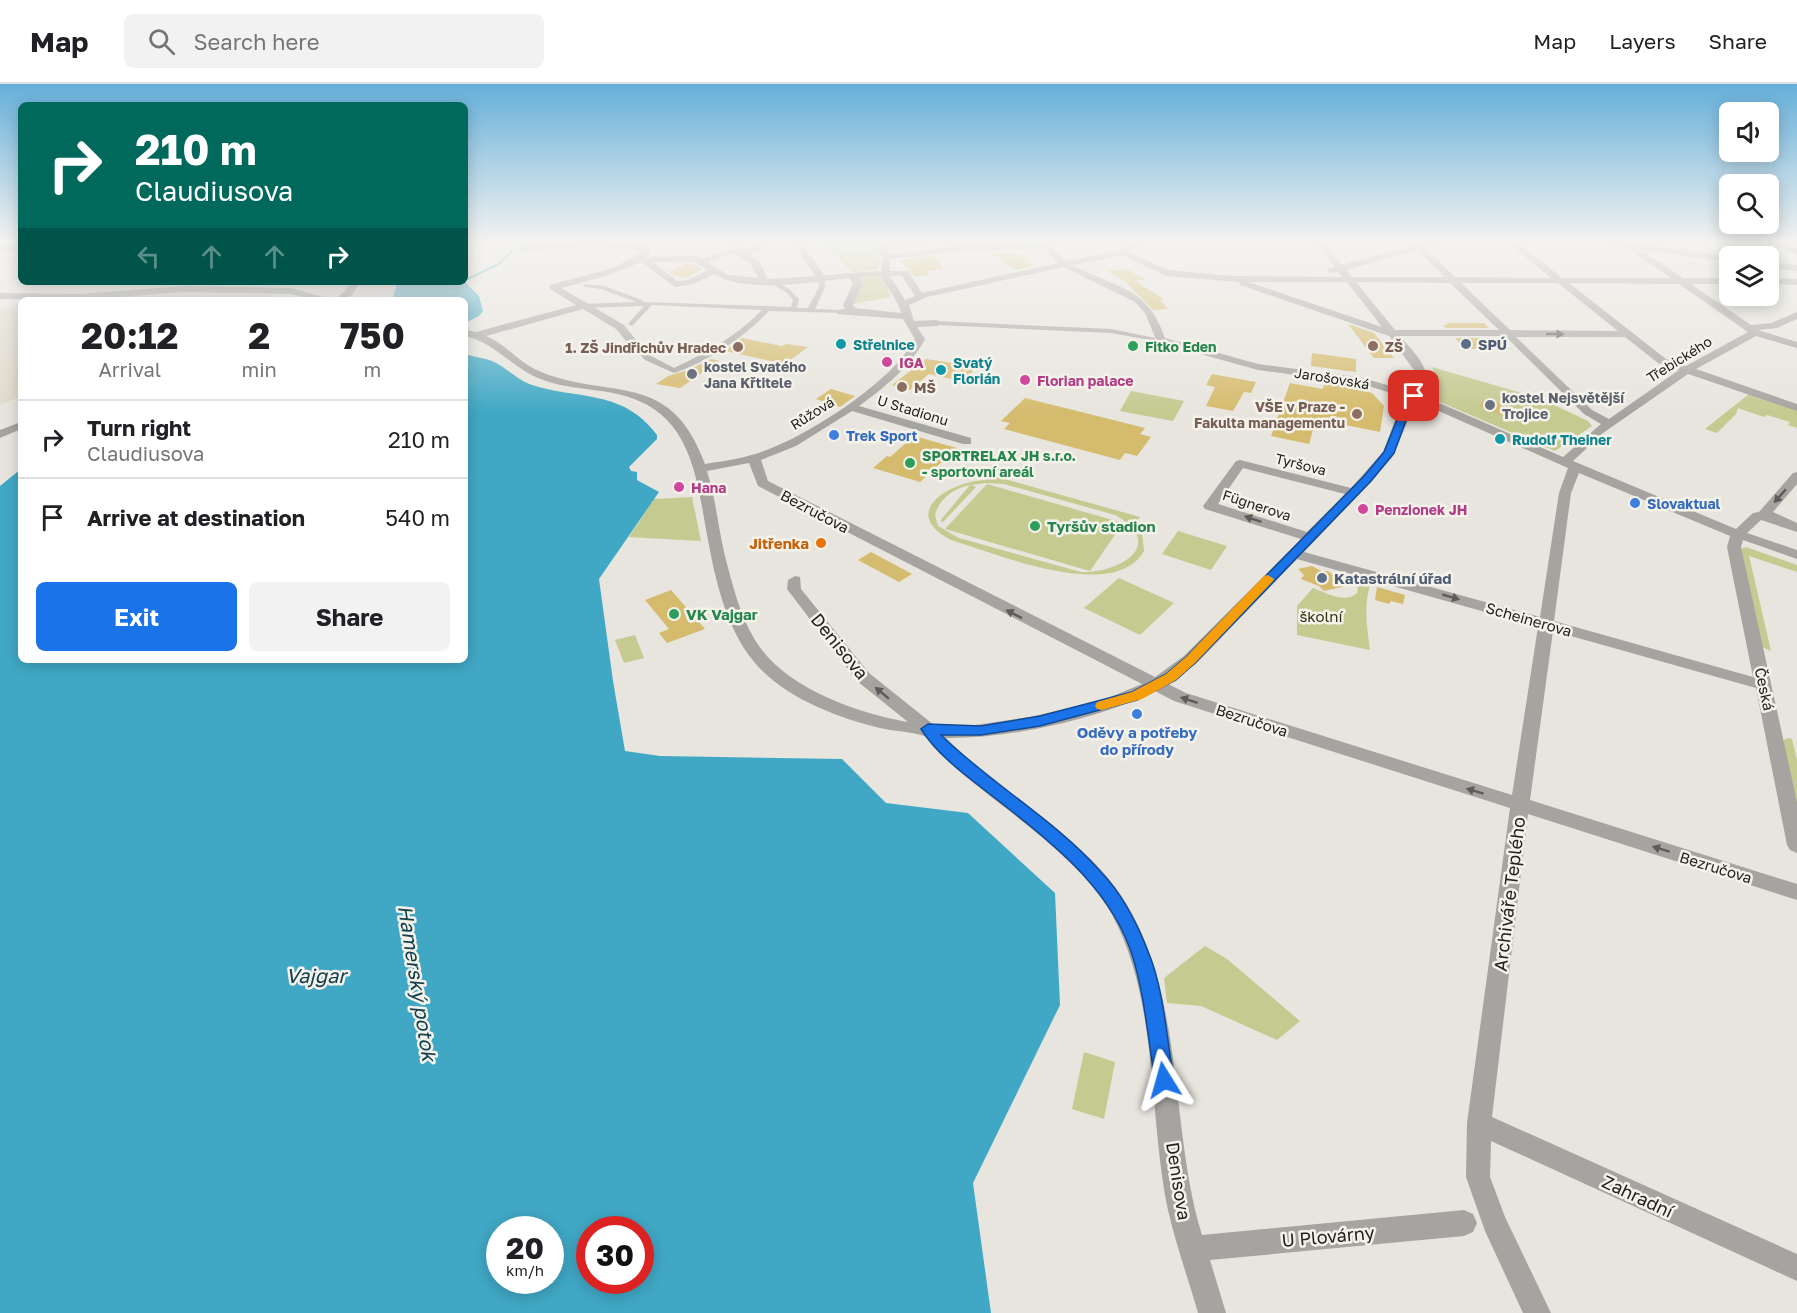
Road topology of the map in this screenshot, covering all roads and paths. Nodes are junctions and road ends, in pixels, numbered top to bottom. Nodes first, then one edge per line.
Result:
1 (17, 298) edge
2 (571, 298) edge
3 (584, 298) edge
4 (636, 298) edge
5 (795, 298) edge
6 (816, 298) edge
7 (851, 298) edge
8 (898, 298) edge
9 (915, 298) edge
10 (1136, 298) edge
11 (1291, 298) edge
12 (1364, 298) edge
13 (1472, 298) edge
14 (1581, 298) edge
15 (1707, 298) edge
16 (650, 303) junction
17 (904, 304) junction
18 (583, 306) junction
19 (0, 307) edge
20 (768, 308) junction
21 (793, 309) junction
22 (810, 311) junction
23 (851, 311) junction
24 (840, 312) joint
25 (1797, 315) edge
26 (1380, 318) junction
27 (908, 320) junction
28 (937, 323) joint
29 (1365, 323) junction
30 (632, 324) joint
31 (620, 327) junction
32 (1752, 329) junction
33 (1391, 333) junction
34 (1507, 333) junction
35 (471, 334) edge
36 (1627, 334) junction
37 (631, 340) joint
38 (1161, 340) junction
39 (1797, 345) edge
40 (1689, 370) junction
41 (1414, 396) junction
42 (851, 407) junction
43 (1797, 408) edge
44 (1610, 424) junction
45 (18, 426) edge
46 (0, 434) edge
47 (967, 441) dead end
48 (754, 458) junction
49 (1240, 464) joint
50 (1570, 464) junction
51 (702, 468) junction
52 (1797, 476) edge
53 (1354, 492) junction
54 (1767, 516) junction
55 (1797, 528) edge
56 (1737, 534) junction
57 (1309, 537) junction
58 (1293, 553) junction
59 (1797, 555) edge
60 (795, 580) dead end
61 (1547, 624) junction
62 (1764, 685) junction
63 (1156, 686) junction
64 (928, 729) junction
65 (1520, 805) junction
66 (1797, 844) edge
67 (1797, 892) edge
68 (1479, 1123) junction
69 (1464, 1223) dead end
70 (1192, 1249) junction
71 (1797, 1268) edge
72 (1212, 1313) edge
73 (1537, 1313) edge

1 - 19 street
2 - 18 street
3 - 18 street
4 - 16 street
5 - 21 street
6 - 22 street
7 - 23 street
8 - 17 street
9 - 17 street
10 - 38 street
11 - 29 street
12 - 26 street
13 - 34 street
14 - 36 street
15 - 32 street
16 - 18 street
16 - 20 street
16 - 30 street
17 - 27 street
18 - 31 street
18 - 35 street
20 - 21 street
20 - 37 street
21 - 22 street
22 - 24 street
23 - 24 street, Jarošovská
23 - 27 street, Jarošovská
25 - 32 street, Třebického
26 - 29 street
26 - 33 street
27 - 28 street, Jarošovská
27 - 42 street, Růžová
28 - 38 street, Jarošovská
29 - 33 street
30 - 31 street
31 - 37 street
32 - 39 street
32 - 40 street, Třebického
33 - 34 street
33 - 41 street
34 -> 36 street
34 - 44 street
35 - 51 street
36 - 40 street
38 - 41 street, Jarošovská
40 - 43 street
40 - 44 street, Třebického
41 - 50 street, Jarošovská
41 - 53 street
42 - 47 street, U Stadionu
42 - 48 street, Růžová
44 - 50 street, Třebického
45 - 46 street
48 - 51 street, Růžová
63 -> 48 street, Bezručova
49 - 53 street, Tyršova
57 -> 49 street, Fügnerova
50 - 56 street, Jarošovská
50 - 61 street, Archiváře Teplého
51 - 64 street
52 -> 54 street
53 - 57 street
54 - 55 street
54 - 56 street
56 - 59 street, Jarošovská
56 - 62 street, Česká
57 - 58 street
58 -> 61 street, Scheinerova
58 - 63 street
64 -> 60 street, Denisova
61 - 62 street, Scheinerova
61 - 65 street, Archiváře Teplého
62 - 66 street, Česká
63 - 64 street
65 -> 63 street, Bezručova
64 - 70 street, Denisova
67 -> 65 street, Bezručova
65 - 68 street, Archiváře Teplého
68 - 71 street, Zahradní
68 - 73 street, Archiváře Teplého
69 - 70 street, U Plovárny
70 - 72 street, Denisova

